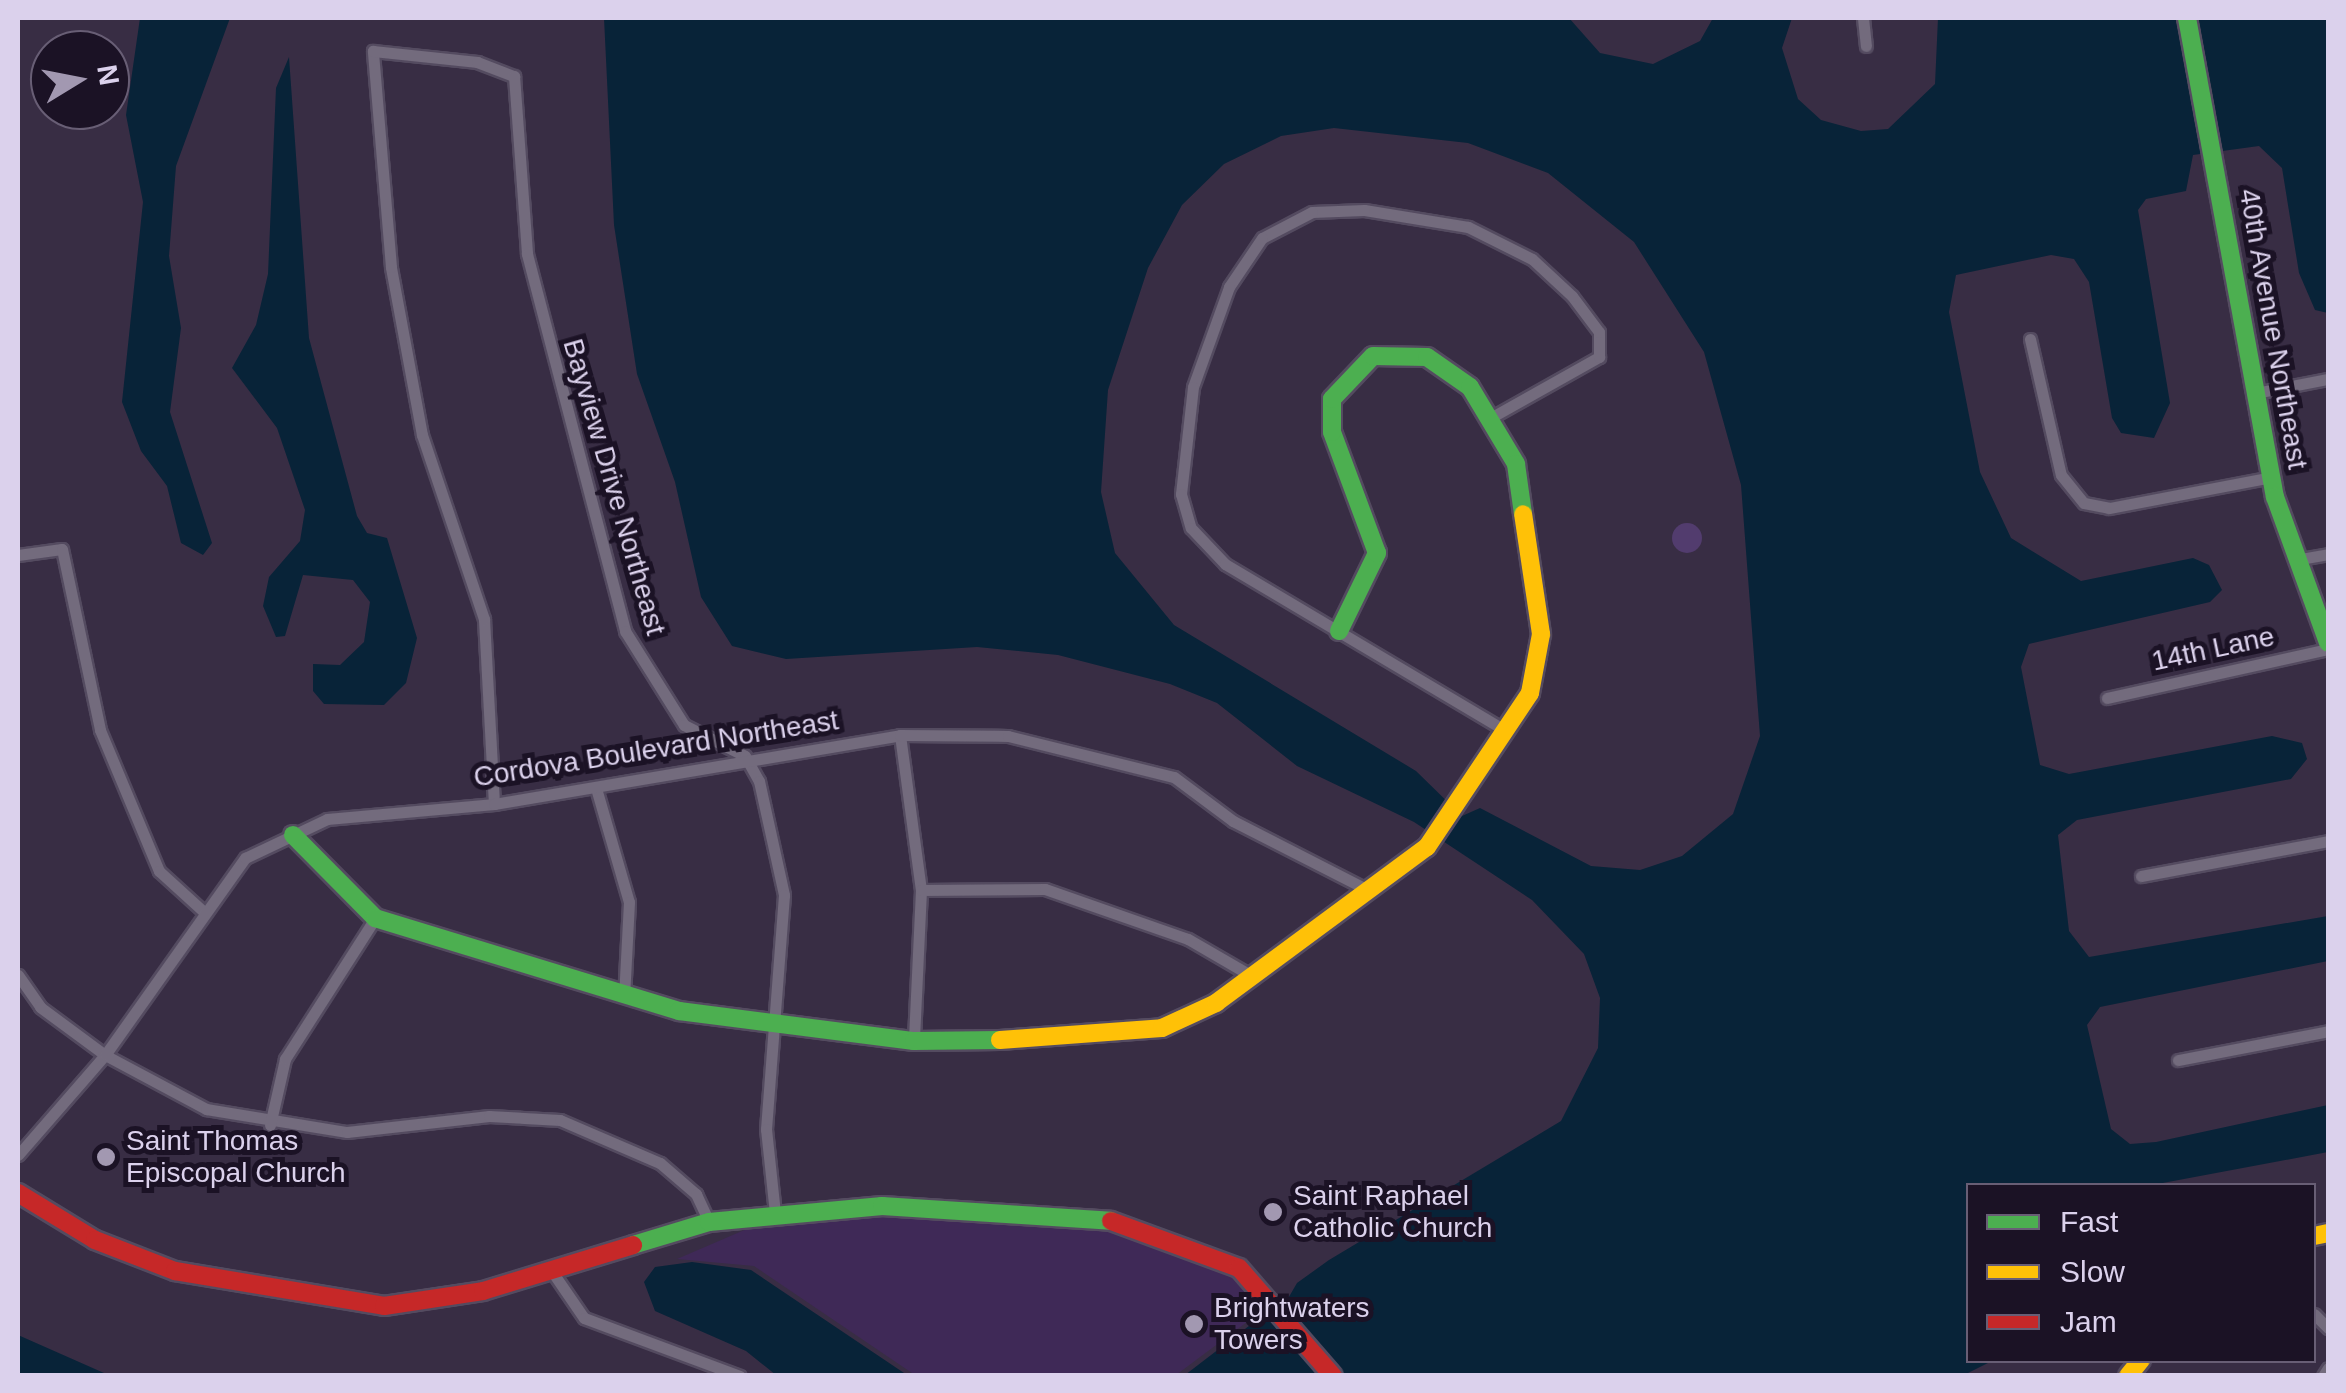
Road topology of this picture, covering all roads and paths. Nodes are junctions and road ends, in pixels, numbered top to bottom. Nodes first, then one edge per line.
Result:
1 (1864, 18) edge
2 (2186, 18) edge
3 (1866, 46) dead end
4 (2030, 339) dead end
5 (2328, 379) edge
6 (2255, 393) junction
7 (1492, 418) junction
8 (2271, 477) junction
9 (2328, 554) edge
10 (18, 555) edge
11 (2295, 560) junction
12 (1339, 631) junction
13 (2328, 646) edge
14 (2108, 698) dead end
15 (1506, 731) junction
16 (900, 735) junction
17 (745, 756) junction
18 (596, 788) junction
19 (494, 804) junction
20 (293, 835) junction
21 (2328, 841) edge
22 (2142, 876) dead end
23 (1364, 888) junction
24 (921, 890) junction
25 (203, 910) junction
26 (375, 918) junction
27 (18, 975) edge
28 (1250, 976) junction
29 (624, 997) junction
30 (775, 1027) junction
31 (2328, 1031) edge
32 (914, 1041) junction
33 (105, 1055) junction
34 (2178, 1060) dead end
35 (270, 1125) junction
36 (18, 1155) edge
37 (18, 1194) edge
38 (775, 1214) junction
39 (710, 1222) junction
40 (550, 1270) junction
41 (2328, 1368) edge
42 (740, 1376) edge
43 (1333, 1376) edge
44 (2323, 1376) edge

1 - 3 street
2 - 6 street, 40th Avenue Northeast
4 - 8 street
5 - 6 street
6 - 8 street, 40th Avenue Northeast
7 - 12 street
7 - 12 street
7 - 15 street
8 - 11 street, 40th Avenue Northeast
9 - 11 street
10 - 25 street
11 - 13 street, 40th Avenue Northeast
12 - 15 street
13 - 14 street, 14th Lane
15 - 23 street
16 - 17 street, Cordova Boulevard Northeast
16 - 23 street, Cordova Boulevard Northeast
16 - 24 street
17 - 18 street, Cordova Boulevard Northeast
17 - 19 street, Bayview Drive Northeast
17 - 30 street
18 - 19 street, Cordova Boulevard Northeast
18 - 29 street
19 - 20 street, Cordova Boulevard Northeast
20 - 25 street, Cordova Boulevard Northeast
20 - 26 street
21 - 22 street
23 - 28 street
24 - 28 street
24 - 32 street
25 - 33 street, Cordova Boulevard Northeast
26 - 29 street
26 - 35 street
27 - 33 street
28 - 32 street
29 - 30 street
30 - 32 street
30 - 38 street
31 - 34 street
33 - 35 street
33 - 36 street, Cordova Boulevard Northeast
35 - 39 street
37 - 40 street
38 - 39 street
38 - 43 street
39 - 40 street
40 - 42 street
41 - 44 street

